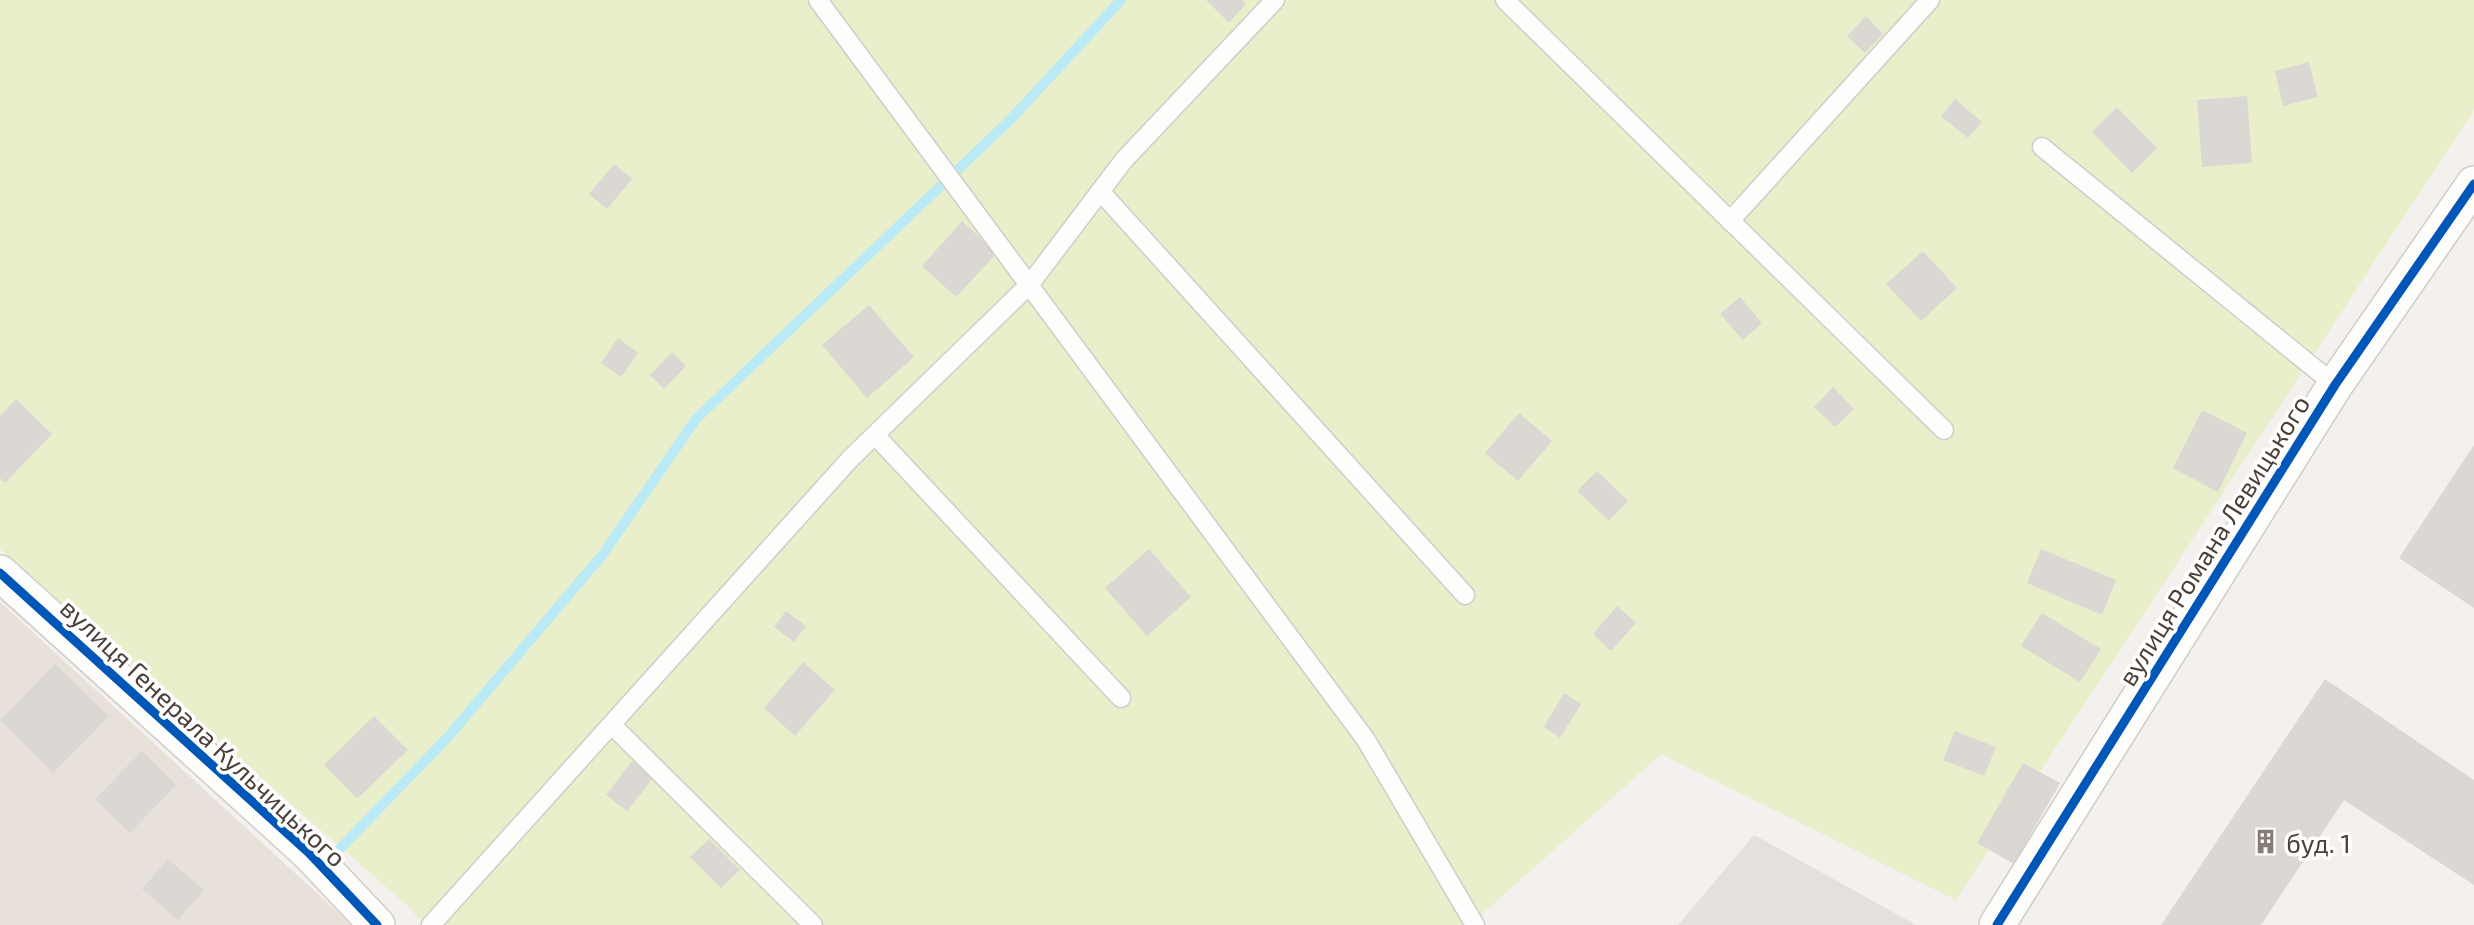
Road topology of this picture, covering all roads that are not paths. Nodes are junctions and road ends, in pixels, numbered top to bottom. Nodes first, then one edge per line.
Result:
1 (818, 0) edge
2 (1275, 0) edge
3 (1505, 0) edge
4 (1930, 0) edge
5 (2042, 147) dead end
6 (2474, 184) edge
7 (1100, 191) junction
8 (1730, 221) junction
9 (1030, 284) junction
10 (2335, 385) junction
11 (1944, 430) dead end
12 (875, 435) junction
13 (0, 573) edge
14 (1465, 594) dead end
15 (1121, 698) dead end
16 (613, 726) junction
17 (377, 925) edge
18 (431, 925) edge
19 (813, 925) edge
20 (1475, 925) edge
21 (1997, 925) edge

1 - 9 lane
2 - 7 lane
3 - 8 lane
4 - 8 lane
5 - 10 lane
6 - 10 street, вулиця Романа Левицького
7 - 9 lane
7 - 14 lane
8 - 11 lane
9 - 12 lane
9 - 20 lane
10 - 21 street, вулиця Романа Левицького
12 - 15 lane
12 - 16 lane
13 - 17 street, вулиця Генерала Кульчицького
16 - 18 lane
16 - 19 lane

